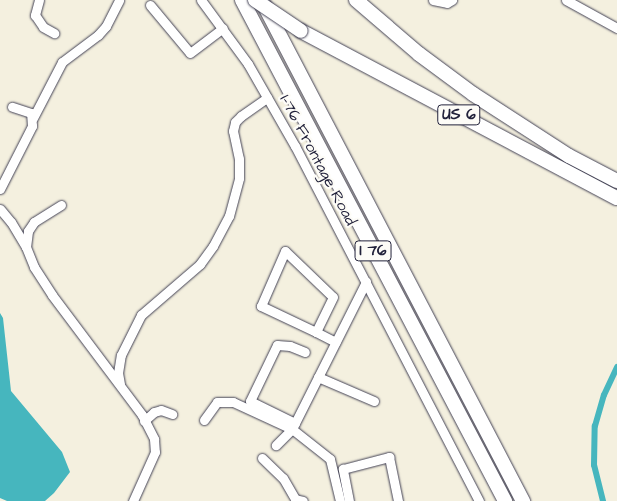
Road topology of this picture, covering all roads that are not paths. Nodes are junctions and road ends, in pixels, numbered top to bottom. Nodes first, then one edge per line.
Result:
1 (39, 0) edge
2 (120, 0) edge
3 (201, 0) edge
4 (242, 0) edge
5 (254, 0) edge
6 (262, 0) edge
7 (356, 0) edge
8 (433, 0) edge
9 (452, 0) edge
10 (566, 0) edge
11 (150, 5) dead end
12 (223, 28) junction
13 (617, 28) edge
14 (54, 33) dead end
15 (268, 98) junction
16 (12, 107) dead end
17 (33, 118) junction
18 (617, 181) edge
19 (0, 189) edge
20 (617, 198) edge
21 (61, 205) dead end
22 (0, 209) edge
23 (26, 247) junction
24 (366, 282) junction
25 (316, 332) junction
26 (336, 342) junction
27 (305, 352) dead end
28 (121, 355) junction
29 (104, 366) junction
30 (318, 377) junction
31 (120, 387) junction
32 (374, 401) dead end
33 (172, 414) dead end
34 (204, 420) dead end
35 (144, 421) junction
36 (294, 426) junction
37 (276, 445) dead end
38 (262, 458) dead end
39 (344, 470) junction
40 (334, 472) junction
41 (133, 501) edge
42 (303, 501) edge
43 (340, 501) edge
44 (349, 501) edge
45 (398, 501) edge
46 (479, 501) edge
47 (504, 501) edge
48 (522, 501) edge

1 - 14 street
2 - 17 street
3 - 12 street, I-76 Frontage Road
4 - 47 highway, I 76
5 - 20 highway, US 6, bridge
6 - 48 highway, I 76
7 - 18 highway, US 6
8 - 9 street
10 - 13 street
11 - 12 street
12 - 15 street, I-76 Frontage Road
15 - 24 street, I-76 Frontage Road
15 - 28 street
16 - 17 street
17 - 19 street
21 - 23 street
22 - 23 street
23 - 29 street
24 - 26 street
24 - 46 street, I-76 Frontage Road
25 - 25 street
25 - 26 street
26 - 30 street
27 - 36 street
28 - 29 street
28 - 31 street
29 - 31 street
30 - 32 street
30 - 36 street
31 - 35 street
33 - 35 street
34 - 36 street
35 - 41 street
36 - 37 street
36 - 40 street
38 - 42 street
39 - 40 street
39 - 44 street
39 - 45 street
40 - 43 street

